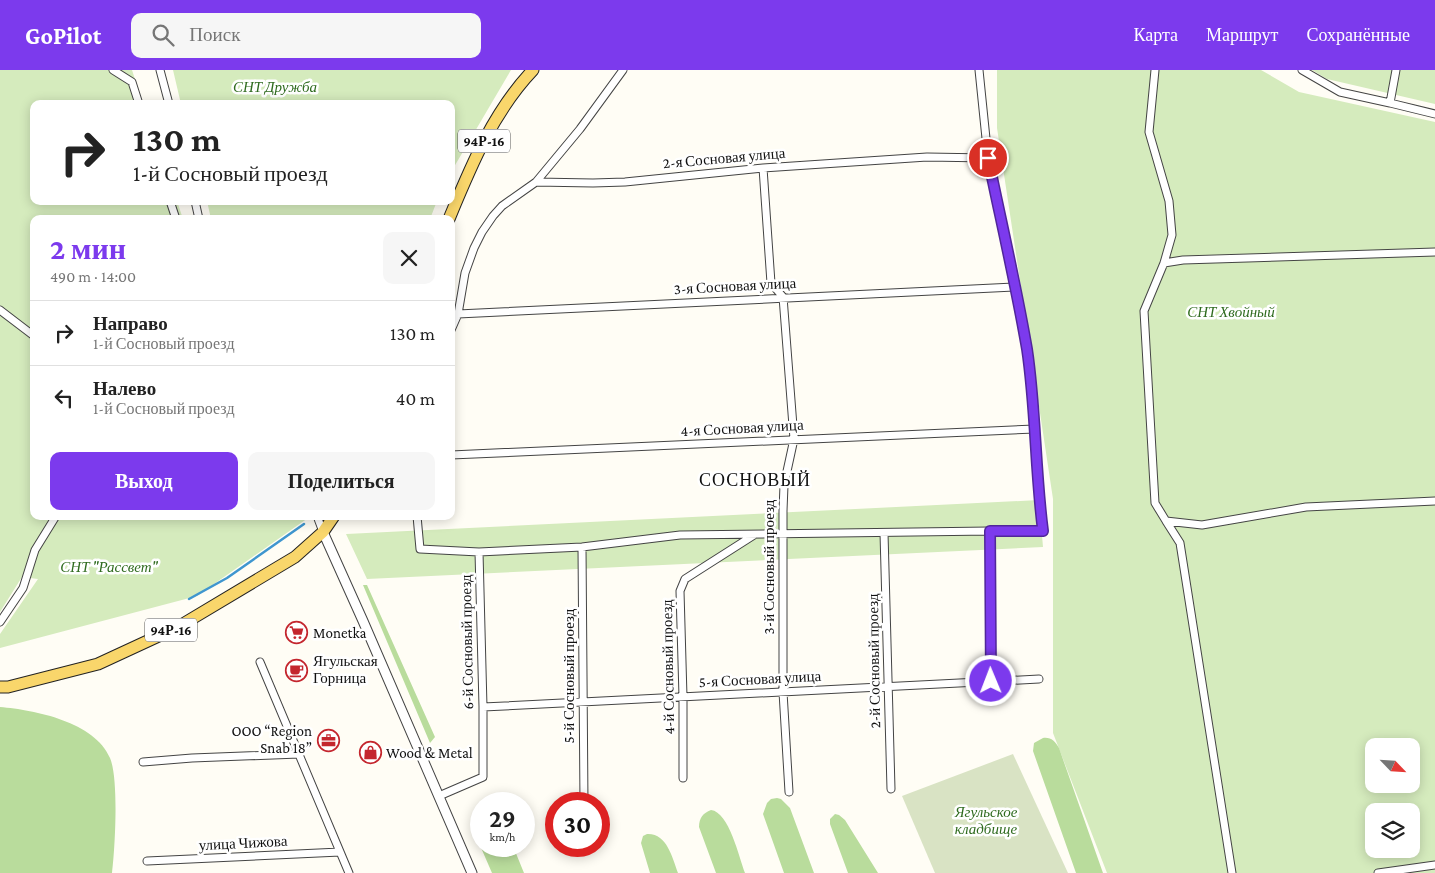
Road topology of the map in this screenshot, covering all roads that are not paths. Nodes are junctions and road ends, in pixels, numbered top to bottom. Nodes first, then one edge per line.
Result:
1 (113, 70) edge
2 (160, 70) edge
3 (533, 70) edge
4 (623, 70) edge
5 (979, 70) edge
6 (1155, 70) edge
7 (1302, 70) edge
8 (1396, 70) edge
9 (138, 100) edge
10 (168, 100) edge
11 (1390, 103) junction
12 (1435, 114) edge
13 (988, 158) junction
14 (763, 168) junction
15 (536, 182) junction
16 (455, 204) edge
17 (1435, 252) edge
18 (1164, 263) junction
19 (1014, 287) junction
20 (783, 297) junction
21 (0, 310) edge
22 (458, 314) junction
23 (455, 321) edge
24 (30, 333) edge
25 (1035, 429) junction
26 (794, 439) junction
27 (455, 454) edge
28 (1435, 500) edge
29 (54, 520) edge
30 (318, 520) edge
31 (331, 520) edge
32 (417, 520) edge
33 (1166, 521) junction
34 (990, 531) junction
35 (323, 532) junction
36 (884, 533) junction
37 (783, 534) junction
38 (755, 535) junction
39 (582, 547) junction
40 (479, 552) junction
41 (0, 622) edge
42 (260, 662) dead end
43 (1039, 679) dead end
44 (991, 681) junction
45 (888, 686) junction
46 (0, 687) edge
47 (783, 692) junction
48 (683, 697) junction
49 (583, 702) junction
50 (483, 707) junction
51 (299, 754) junction
52 (143, 762) dead end
53 (683, 778) dead end
54 (890, 789) dead end
55 (584, 792) edge
56 (789, 792) dead end
57 (439, 796) junction
58 (340, 852) junction
59 (147, 861) dead end
60 (1435, 865) edge
61 (349, 873) edge
62 (472, 873) edge
63 (1232, 873) edge
64 (1378, 873) edge

1 - 9 street
2 - 10 street
3 - 16 main road, 94Р-16
4 - 15 street
5 - 13 street
6 - 18 street
7 - 11 street
8 - 11 street
11 - 12 street
13 - 14 street, 2-я Сосновая улица
13 - 19 street
14 - 15 street, 2-я Сосновая улица
14 - 20 street, 3-й Сосновый проезд
15 - 22 street
17 - 18 street
18 - 33 street
19 - 20 street, 3-я Сосновая улица
19 - 25 street
20 - 22 street, 3-я Сосновая улица
20 - 26 street, 3-й Сосновый проезд
21 - 24 street
22 - 23 street
25 - 26 street, 4-я Сосновая улица
25 - 34 street
26 - 27 street, 4-я Сосновая улица
26 - 37 street, 3-й Сосновый проезд
28 - 33 street
29 - 41 street
30 - 35 street
31 - 35 main road, 94Р-16
32 - 40 street
33 - 63 street
34 - 36 street
34 - 44 street
35 - 46 main road, 94Р-16
35 - 57 street
36 - 37 street
36 - 45 street, 2-й Сосновый проезд
37 - 38 street
37 - 47 street, 3-й Сосновый проезд
38 - 39 street
38 - 48 street, 4-й Сосновый проезд
39 - 40 street
39 - 49 street, 5-й Сосновый проезд
40 - 50 street, 6-й Сосновый проезд
42 - 51 street
43 - 44 street, 5-я Сосновая улица
44 - 45 street, 5-я Сосновая улица
45 - 47 street, 5-я Сосновая улица
45 - 54 street, 2-й Сосновый проезд
47 - 48 street, 5-я Сосновая улица
47 - 56 street, 3-й Сосновый проезд
48 - 49 street, 5-я Сосновая улица
48 - 53 street, 4-й Сосновый проезд
49 - 50 street, 5-я Сосновая улица
49 - 55 street, 5-й Сосновый проезд
50 - 57 street, 6-й Сосновый проезд
51 - 52 street
51 - 58 street
57 - 62 street
58 - 59 street, улица Чижова
58 - 61 street
60 - 64 street

